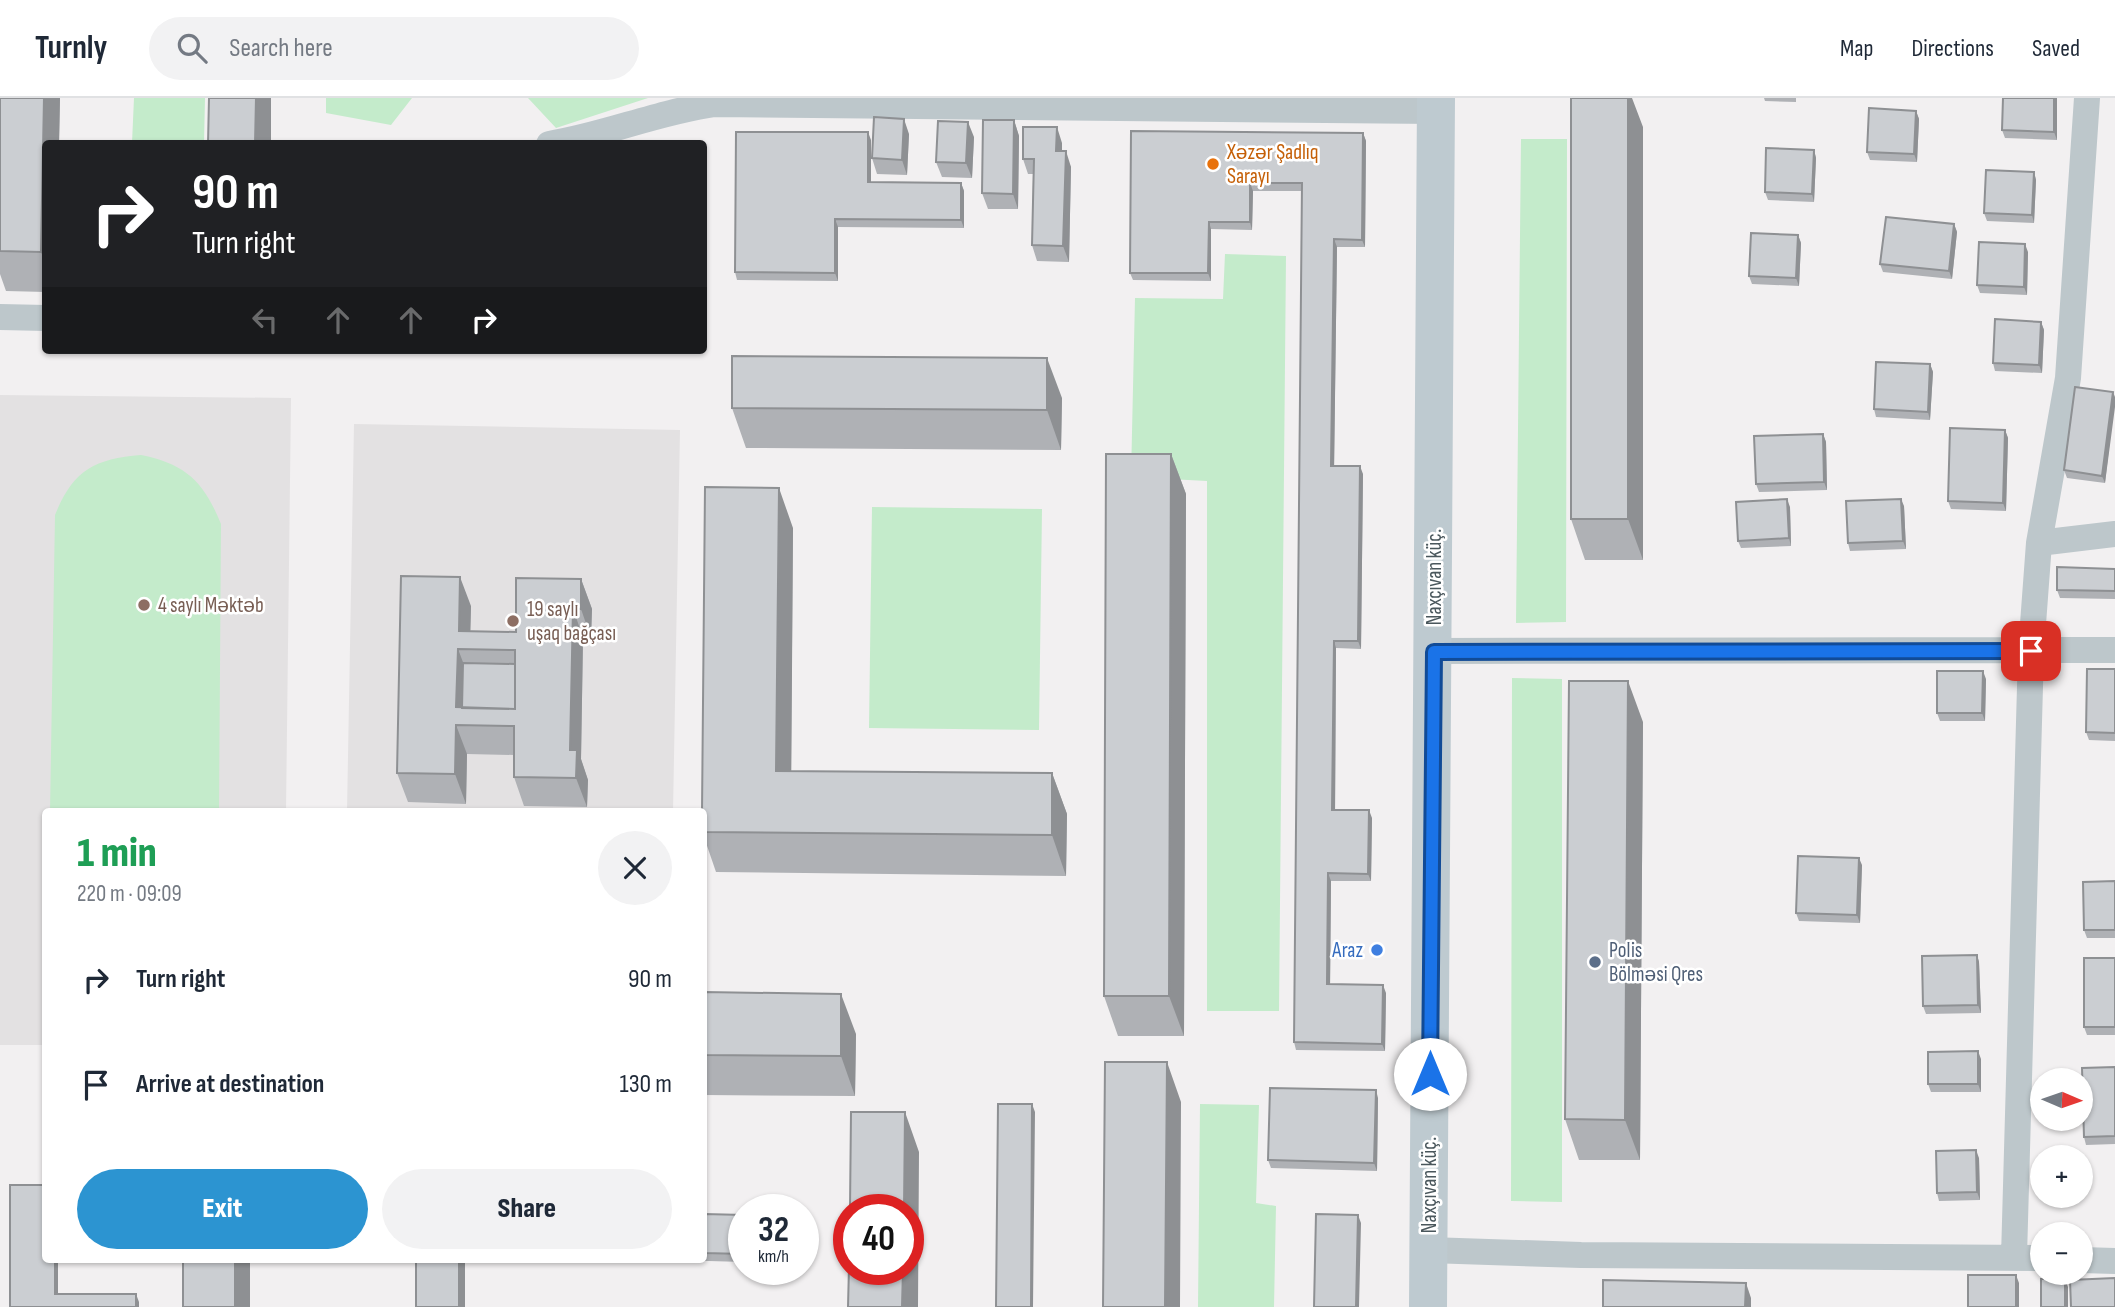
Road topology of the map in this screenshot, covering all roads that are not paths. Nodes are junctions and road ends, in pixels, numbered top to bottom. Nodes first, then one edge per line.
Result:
1 (2087, 98) edge
2 (1436, 104) edge
3 (569, 140) edge
4 (0, 317) edge
5 (42, 318) edge
6 (2115, 534) edge
7 (2039, 544) junction
8 (2115, 650) edge
9 (2031, 651) junction
10 (1434, 652) junction
11 (1429, 1250) junction
12 (2014, 1257) junction
13 (2030, 1258) edge
14 (2093, 1260) edge
15 (2115, 1261) edge
16 (1428, 1307) edge

1 - 7 street
2 - 3 street
2 - 10 street, Naxçıvan küç.
4 - 5 street
6 - 7 street
7 - 9 street
8 - 9 street
9 - 10 street
9 - 12 street
10 - 11 street, Naxçıvan küç.
11 - 12 street
11 - 16 street, Naxçıvan küç.
12 - 13 street
14 - 15 street

